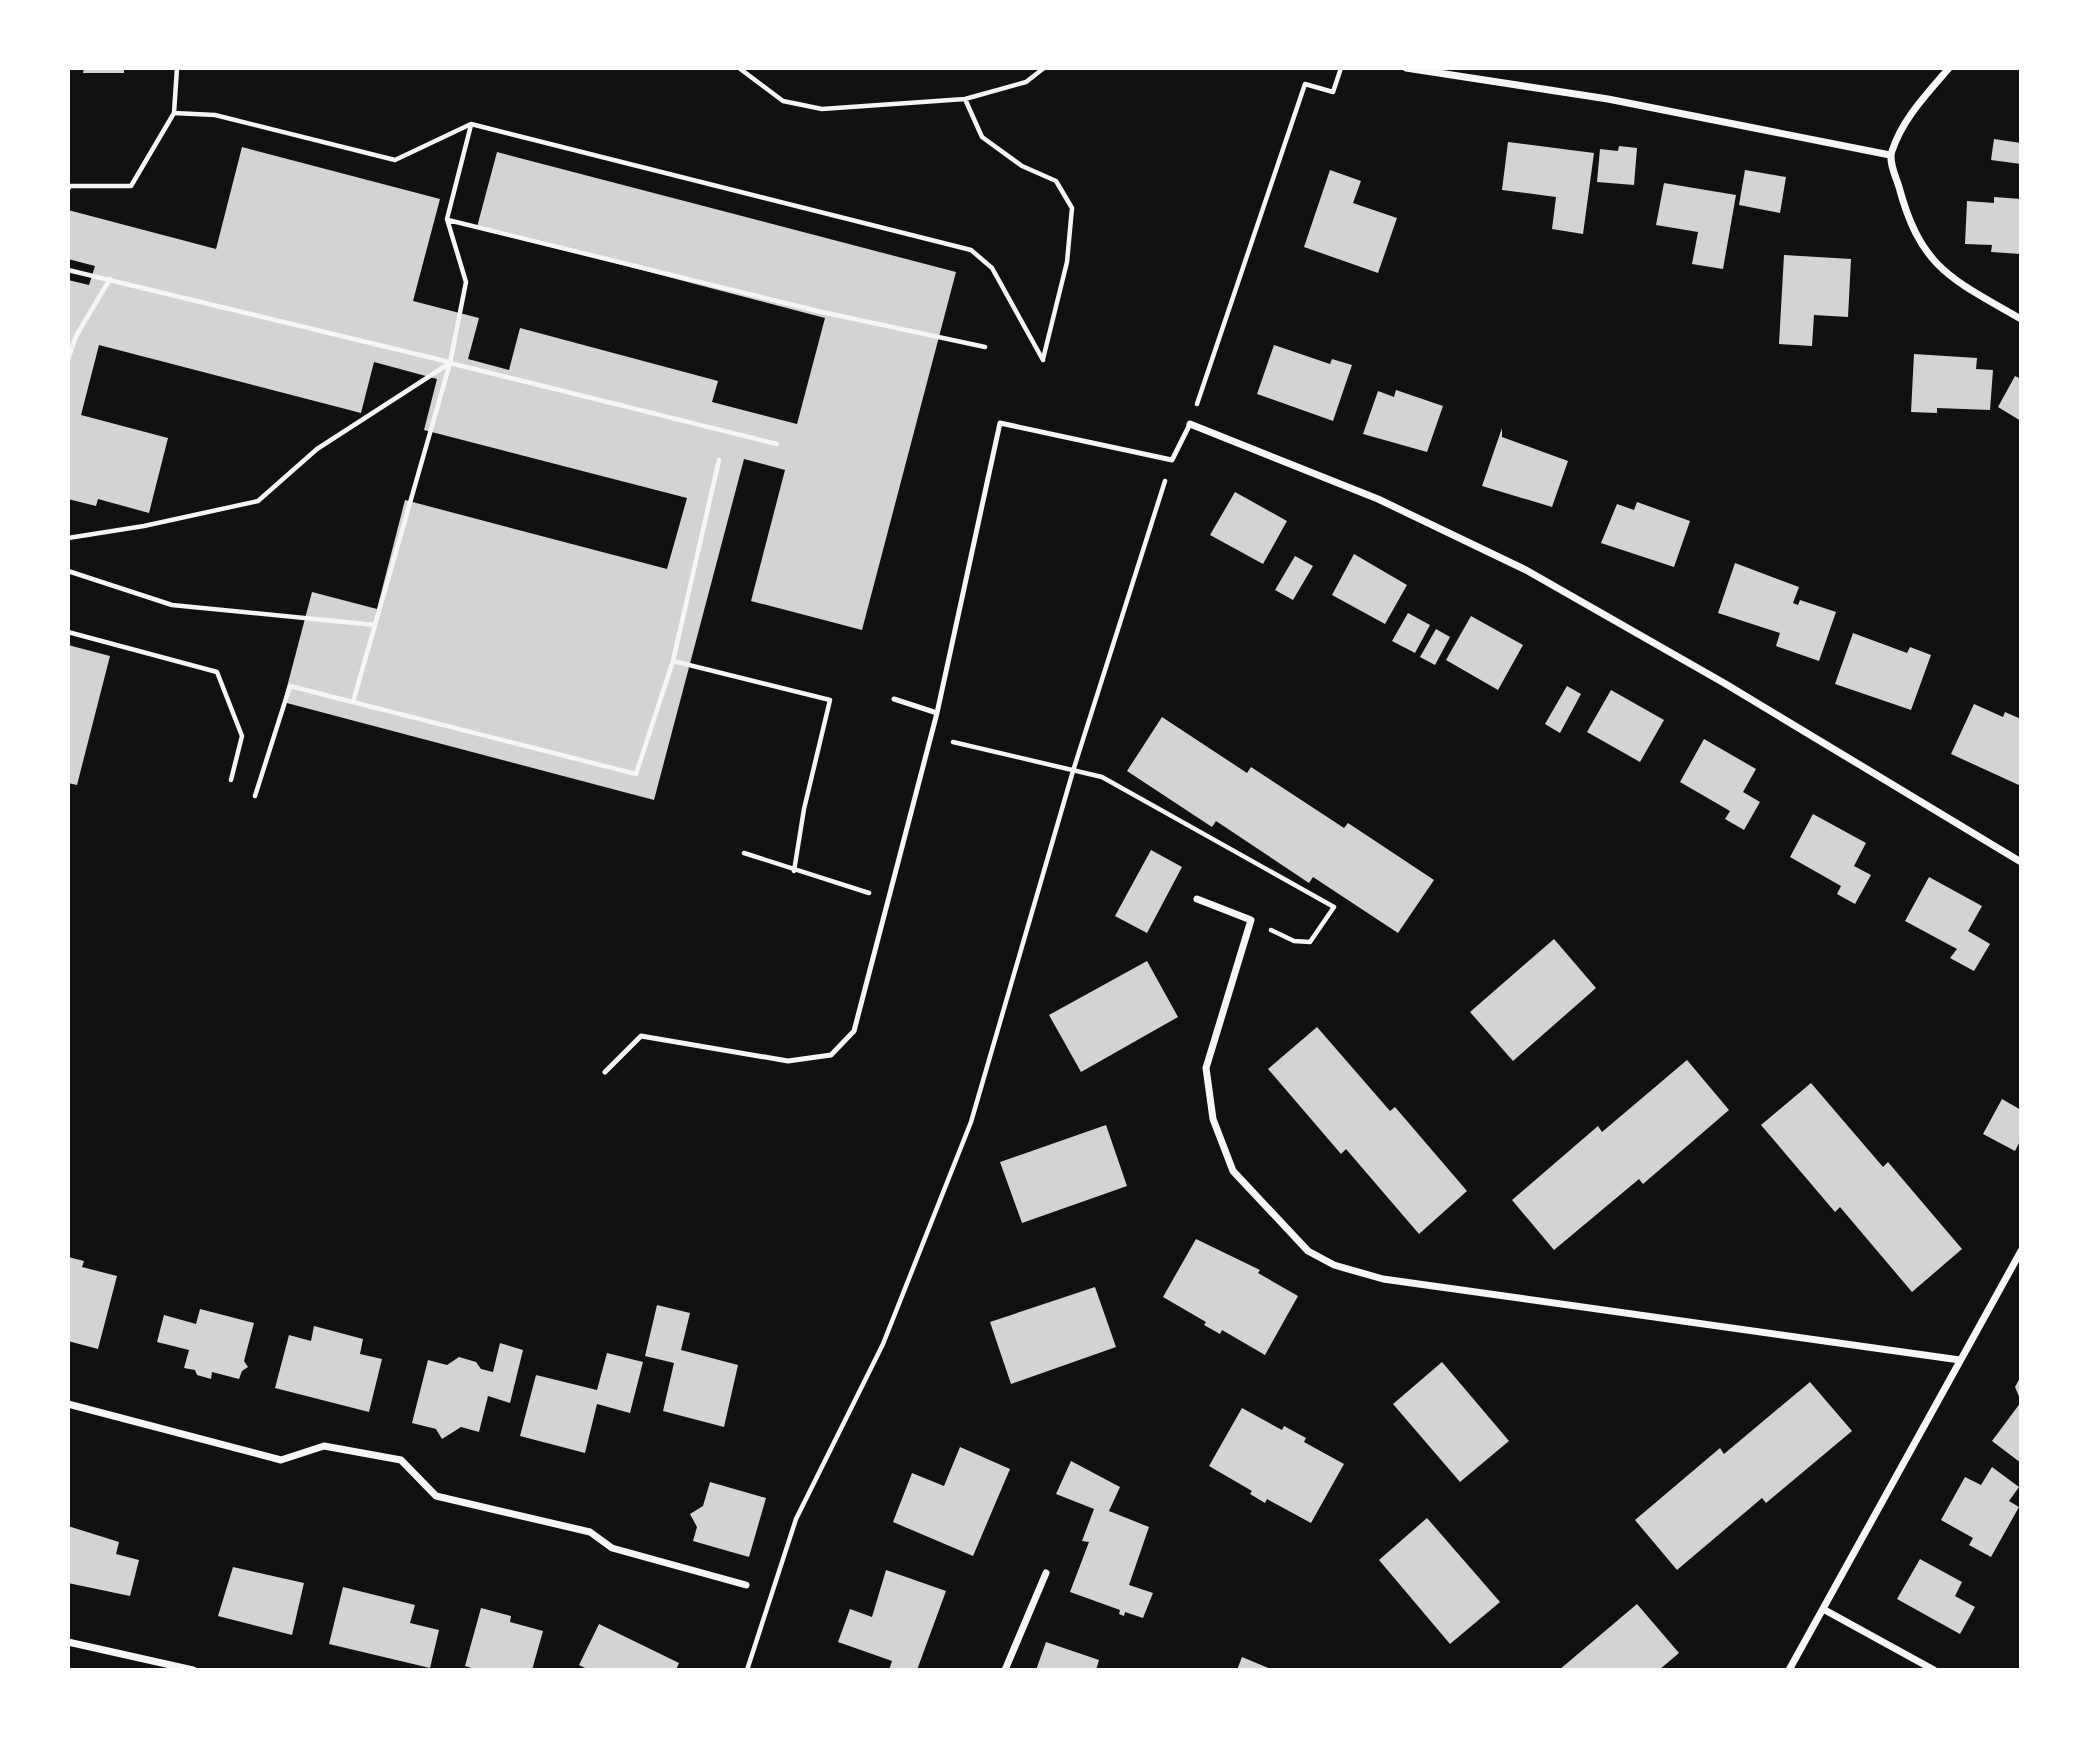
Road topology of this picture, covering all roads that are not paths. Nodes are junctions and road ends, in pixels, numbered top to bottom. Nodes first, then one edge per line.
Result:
1 (1406, 68) edge
2 (1949, 68) edge
3 (1890, 155) junction
4 (2021, 319) edge
5 (1190, 424) joint
6 (894, 699) dead end
7 (937, 713) junction
8 (2021, 862) edge
9 (1197, 899) dead end
10 (605, 1072) dead end
11 (2021, 1251) edge
12 (1960, 1360) junction
13 (68, 1404) edge
14 (1046, 1573) dead end
15 (746, 1585) dead end
16 (1823, 1609) junction
17 (68, 1642) edge
18 (193, 1670) edge
19 (1005, 1670) edge
20 (1789, 1670) edge
21 (1934, 1670) edge

1 - 3 street
2 - 3 street
3 - 4 street
5 - 7 lane
5 - 8 street
6 - 7 lane
7 - 10 lane
9 - 12 street
11 - 12 street
12 - 16 street
13 - 15 street
14 - 19 street
16 - 20 street
16 - 21 street
17 - 18 street

